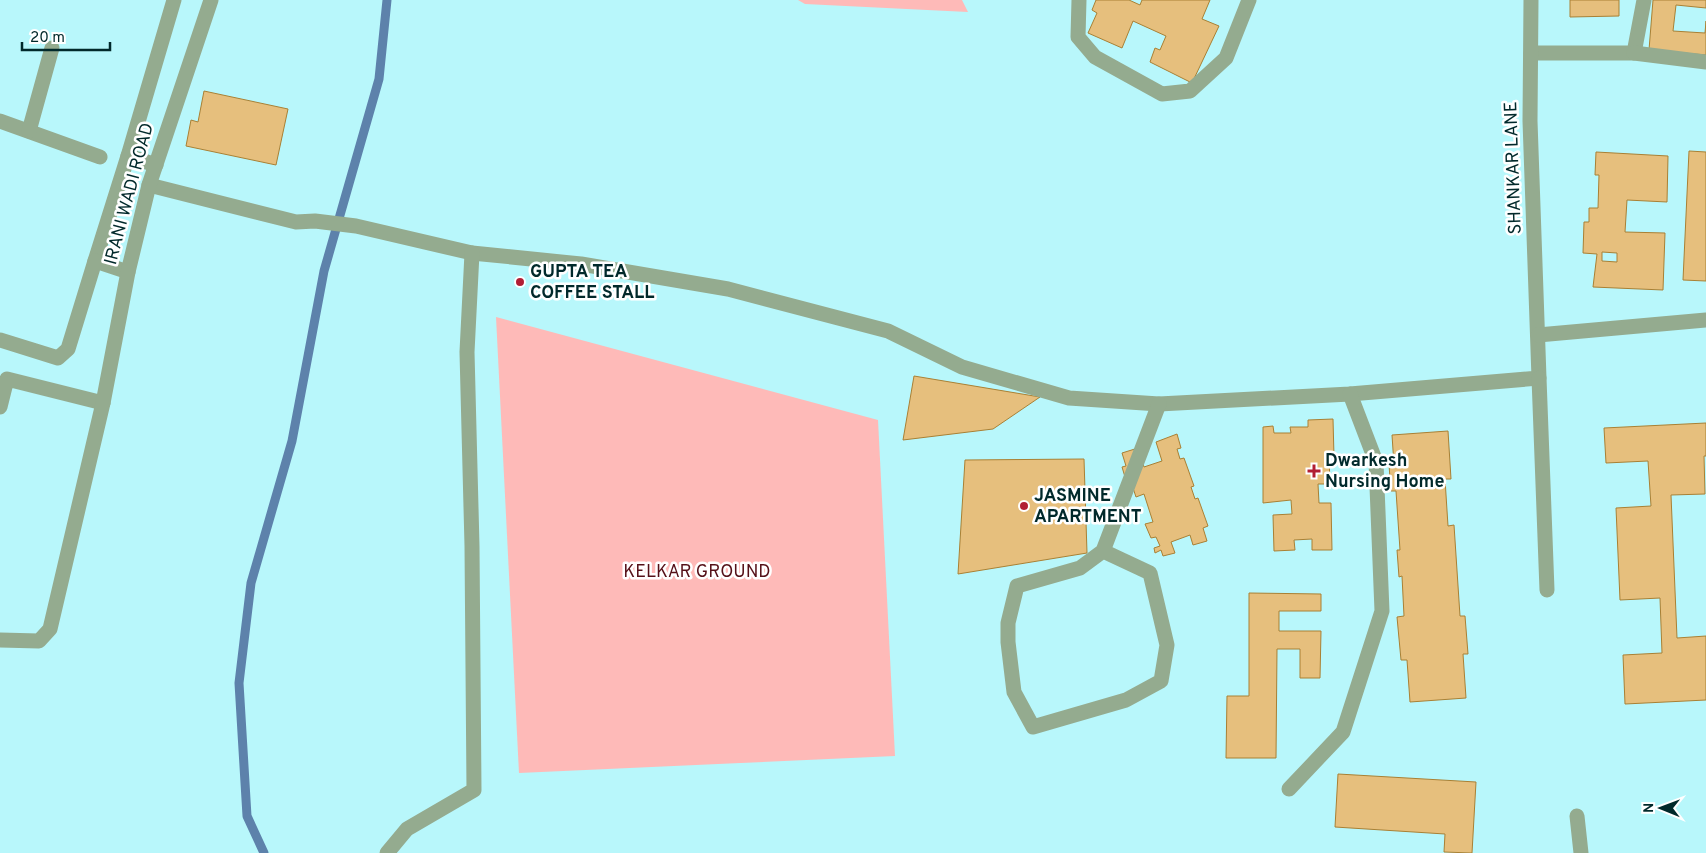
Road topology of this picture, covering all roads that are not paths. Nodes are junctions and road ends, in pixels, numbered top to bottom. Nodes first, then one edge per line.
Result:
1 (174, 0) edge
2 (1079, 0) edge
3 (1249, 0) edge
4 (1531, 0) edge
5 (1644, 0) edge
6 (204, 2) edge
7 (52, 48) dead end
8 (1531, 53) junction
9 (1634, 53) junction
10 (1706, 62) edge
11 (0, 121) edge
12 (30, 131) junction
13 (128, 156) junction
14 (100, 157) dead end
15 (156, 165) junction
16 (149, 185) junction
17 (472, 253) junction
18 (95, 262) junction
19 (128, 272) junction
20 (1706, 320) edge
21 (1538, 335) junction
22 (0, 340) edge
23 (1539, 378) junction
24 (1350, 394) junction
25 (103, 403) junction
26 (1159, 404) junction
27 (0, 407) edge
28 (1103, 551) junction
29 (1547, 590) dead end
30 (0, 640) edge
31 (1289, 789) dead end
32 (1577, 816) dead end
33 (387, 853) edge
34 (1581, 853) edge

1 - 13 street
2 - 3 street
4 - 8 street, SHANKAR LANE
5 - 9 street
6 - 15 street, IRANI WADI ROAD
7 - 12 street
8 - 9 street
8 - 21 street, SHANKAR LANE
9 - 10 street
11 - 12 street
12 - 14 street
13 - 15 street
13 - 18 street
15 - 16 street, IRANI WADI ROAD
16 - 17 street
16 - 19 street, IRANI WADI ROAD
17 - 26 street
17 - 33 street
18 - 19 street
18 - 22 street
19 - 25 street, IRANI WADI ROAD
20 - 21 street
21 - 23 street, SHANKAR LANE
23 - 24 street
23 - 29 street, SHANKAR LANE
24 - 26 street
24 - 31 street
25 - 27 street
25 - 30 street, IRANI WADI ROAD
26 - 28 street
28 - 28 street
32 - 34 street

